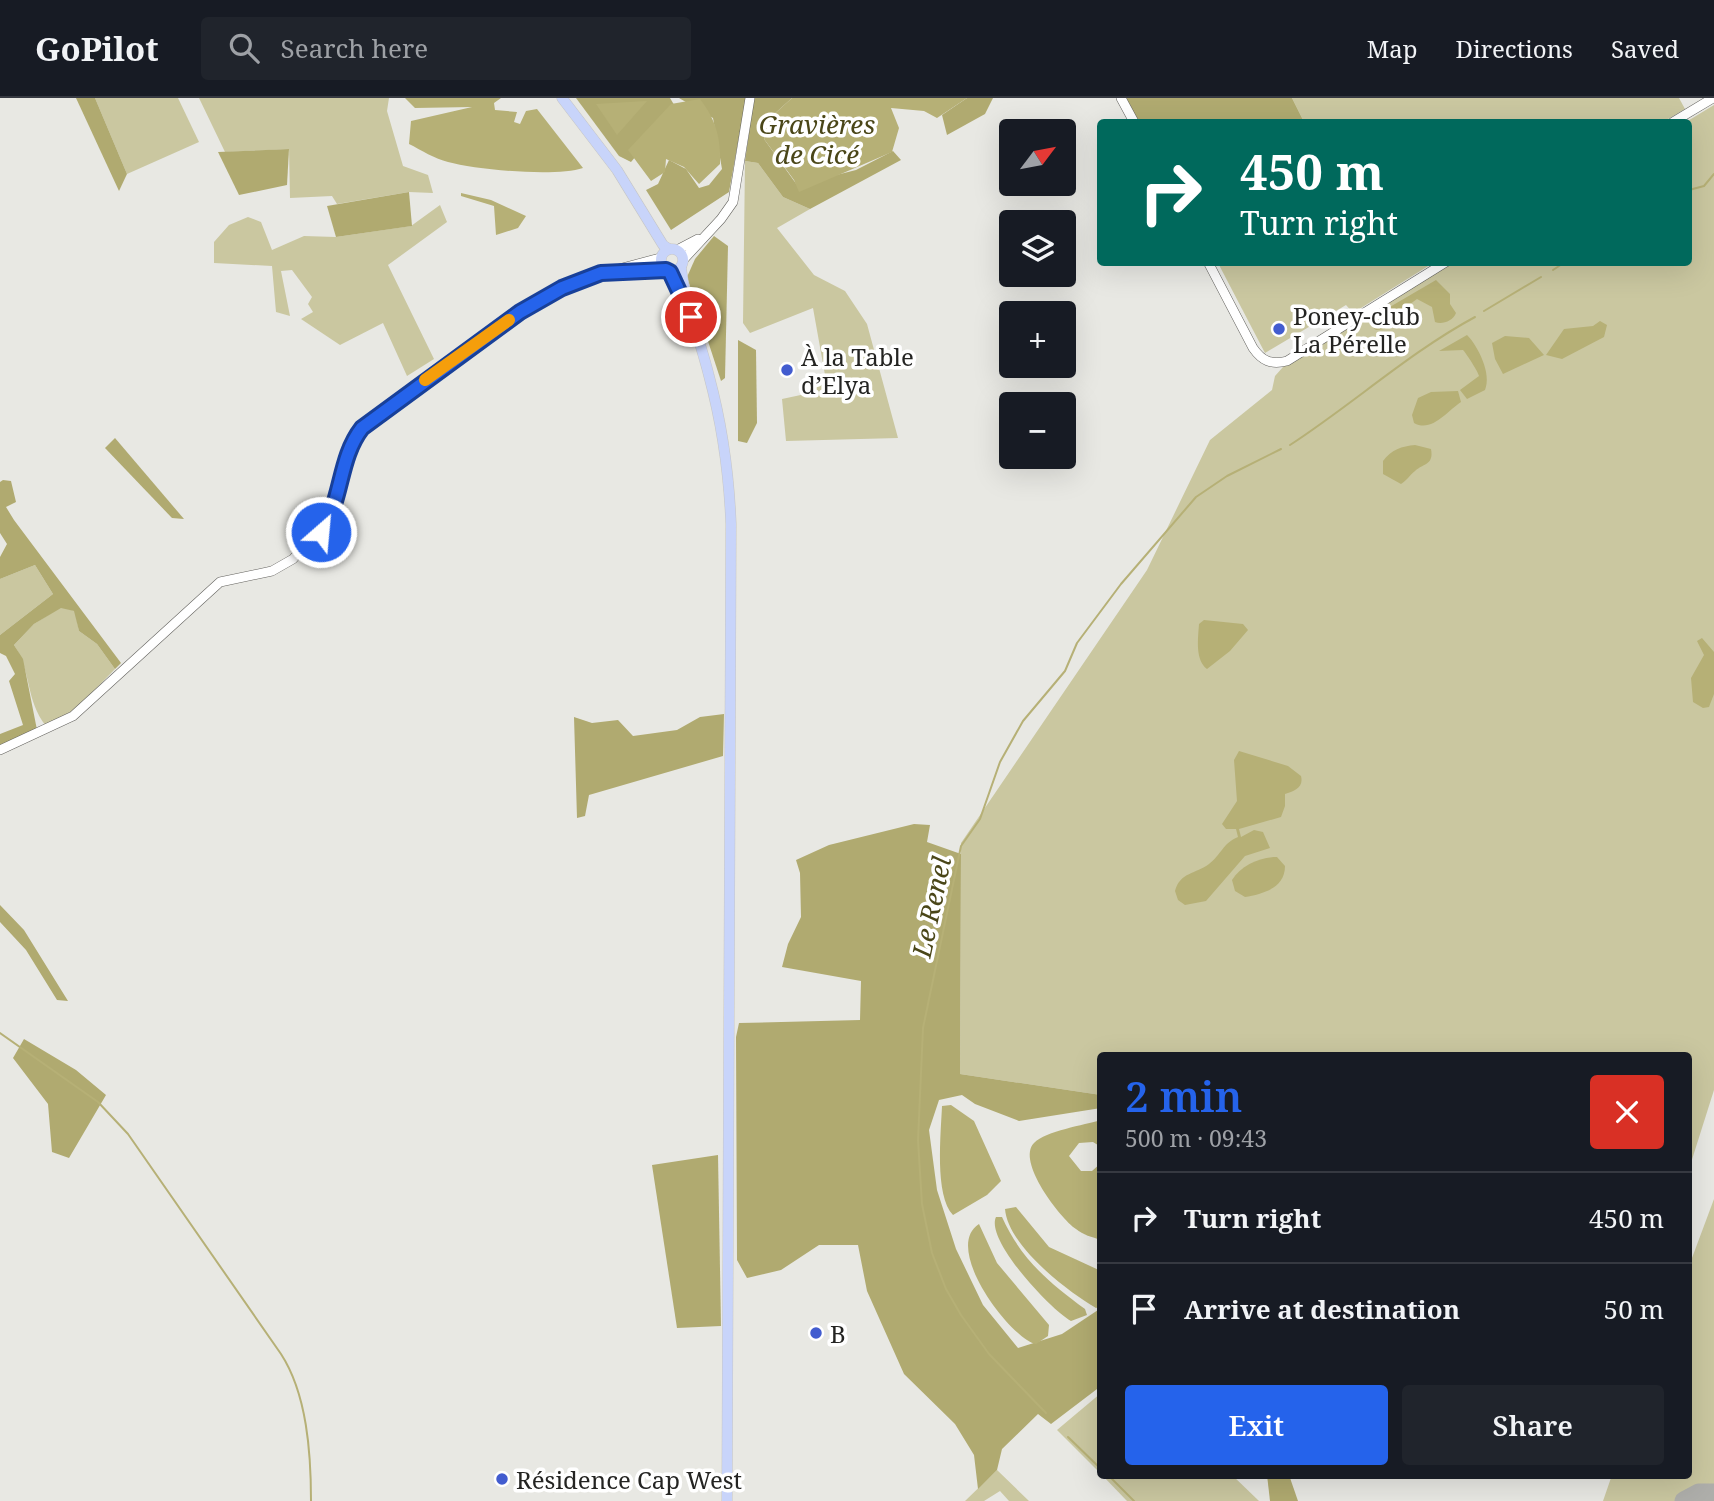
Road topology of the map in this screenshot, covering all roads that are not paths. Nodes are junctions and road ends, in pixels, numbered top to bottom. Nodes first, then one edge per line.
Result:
1 (562, 98) edge
2 (750, 98) edge
3 (1121, 98) edge
4 (1713, 98) edge
5 (1132, 119) edge
6 (1678, 119) edge
7 (702, 236) junction
8 (667, 253) junction
9 (682, 263) junction
10 (1210, 266) edge
11 (1440, 266) edge
12 (668, 271) junction
13 (601, 273) junction
14 (691, 317) junction
15 (0, 750) edge
16 (727, 1501) edge

1 - 8 main road
2 - 7 main road
3 - 5 main road
4 - 6 main road
7 - 8 main road
7 - 9 main road
8 - 9 main road
8 - 12 main road
8 - 13 main road
9 - 12 main road
9 - 14 main road
10 - 11 main road
12 - 13 main road
12 - 14 main road
13 - 15 main road
14 - 16 main road

